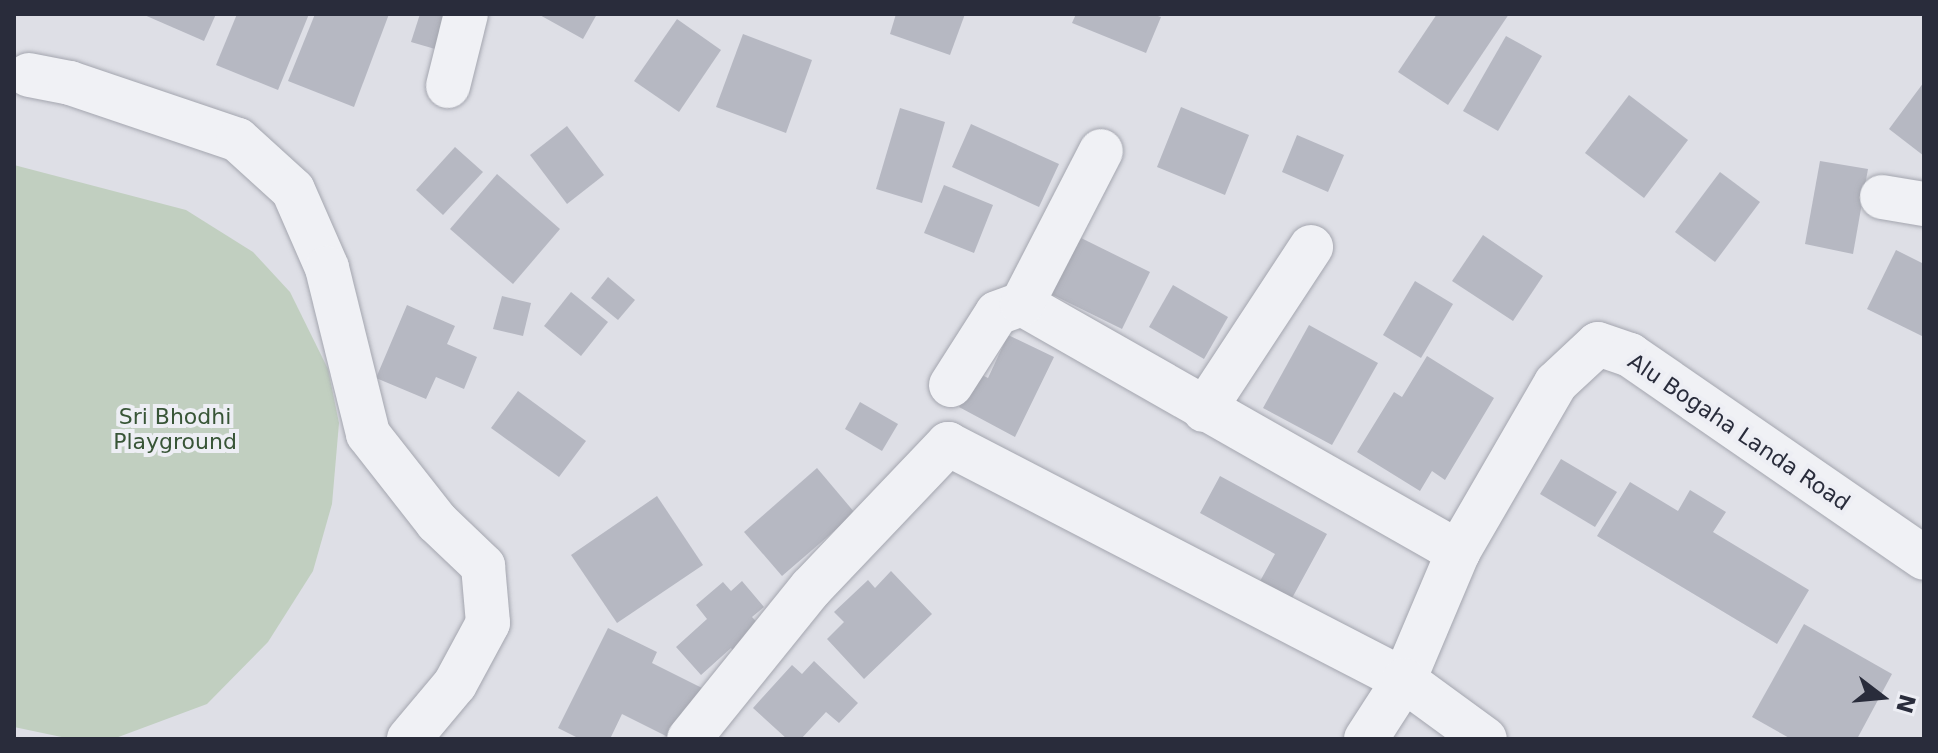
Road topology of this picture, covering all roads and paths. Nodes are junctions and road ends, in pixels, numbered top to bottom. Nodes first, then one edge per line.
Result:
1 (466, 14) edge
2 (29, 75) dead end
3 (448, 86) dead end
4 (1101, 151) dead end
5 (1311, 247) dead end
6 (1022, 304) junction
7 (951, 385) dead end
8 (1204, 410) junction
9 (1458, 552) junction
10 (1924, 558) edge
11 (1404, 680) junction
12 (409, 739) edge
13 (689, 739) edge
14 (1366, 739) edge
15 (1485, 739) edge

1 - 3 street
2 - 12 street
4 - 6 street
5 - 8 street
6 - 7 street
6 - 8 street
8 - 9 street
9 - 10 street, Alu Bogaha Landa Road
9 - 11 street
11 - 13 street
11 - 14 street
11 - 15 street

